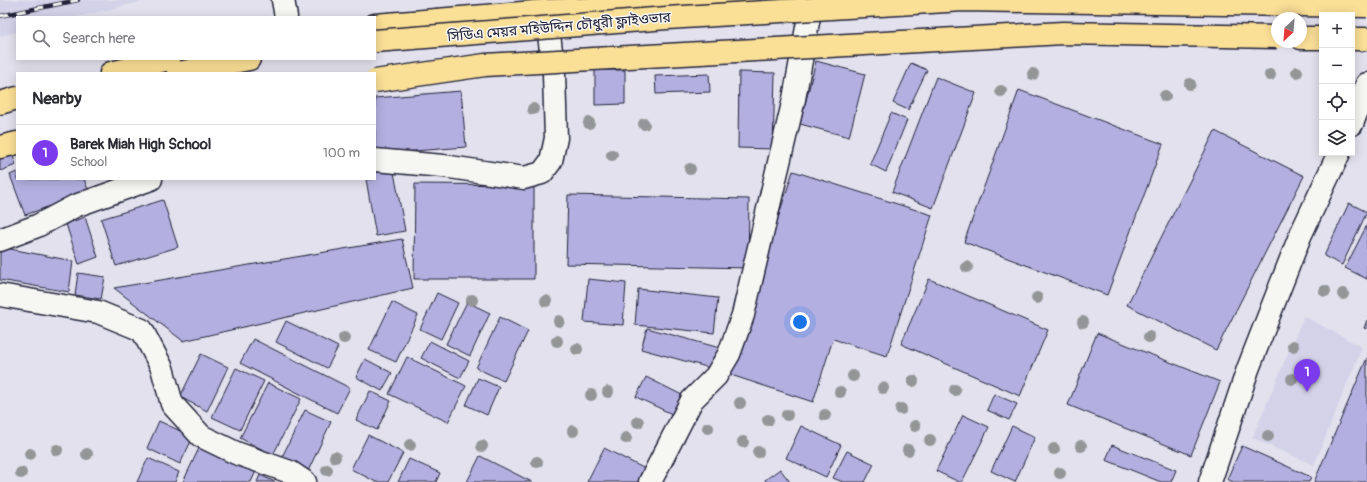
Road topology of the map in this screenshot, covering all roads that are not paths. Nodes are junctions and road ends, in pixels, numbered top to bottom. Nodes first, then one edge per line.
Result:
1 (283, 0) edge
2 (748, 0) edge
3 (812, 0) edge
4 (1367, 6) edge
5 (546, 11) junction
6 (286, 16) edge
7 (376, 26) edge
8 (1271, 37) edge
9 (1307, 38) edge
10 (1319, 38) edge
11 (1355, 39) edge
12 (1367, 39) edge
13 (376, 41) edge
14 (165, 60) edge
15 (244, 60) edge
16 (115, 72) edge
17 (183, 72) edge
18 (376, 81) edge
19 (1367, 84) edge
20 (16, 98) edge
21 (0, 103) edge
22 (16, 105) edge
23 (0, 108) edge
24 (1354, 120) edge
25 (16, 143) edge
26 (0, 147) edge
27 (1338, 156) edge
28 (376, 160) edge
29 (148, 180) edge
30 (0, 240) edge
31 (0, 294) edge
32 (306, 482) edge
33 (650, 482) edge
34 (1210, 482) edge

1 - 6 street
2 - 5 highway
3 - 33 street
4 - 13 highway, সিডিএ মেয়র মহিউদ্দিন চৌধুরী ফ্লাইওভার, bridge
5 - 7 highway
5 - 28 street
8 - 18 highway, bridge
9 - 10 highway
11 - 12 highway
14 - 16 highway
15 - 17 highway
19 - 24 street
20 - 21 highway
22 - 23 highway
25 - 26 highway
27 - 34 street
29 - 30 street
31 - 32 street

